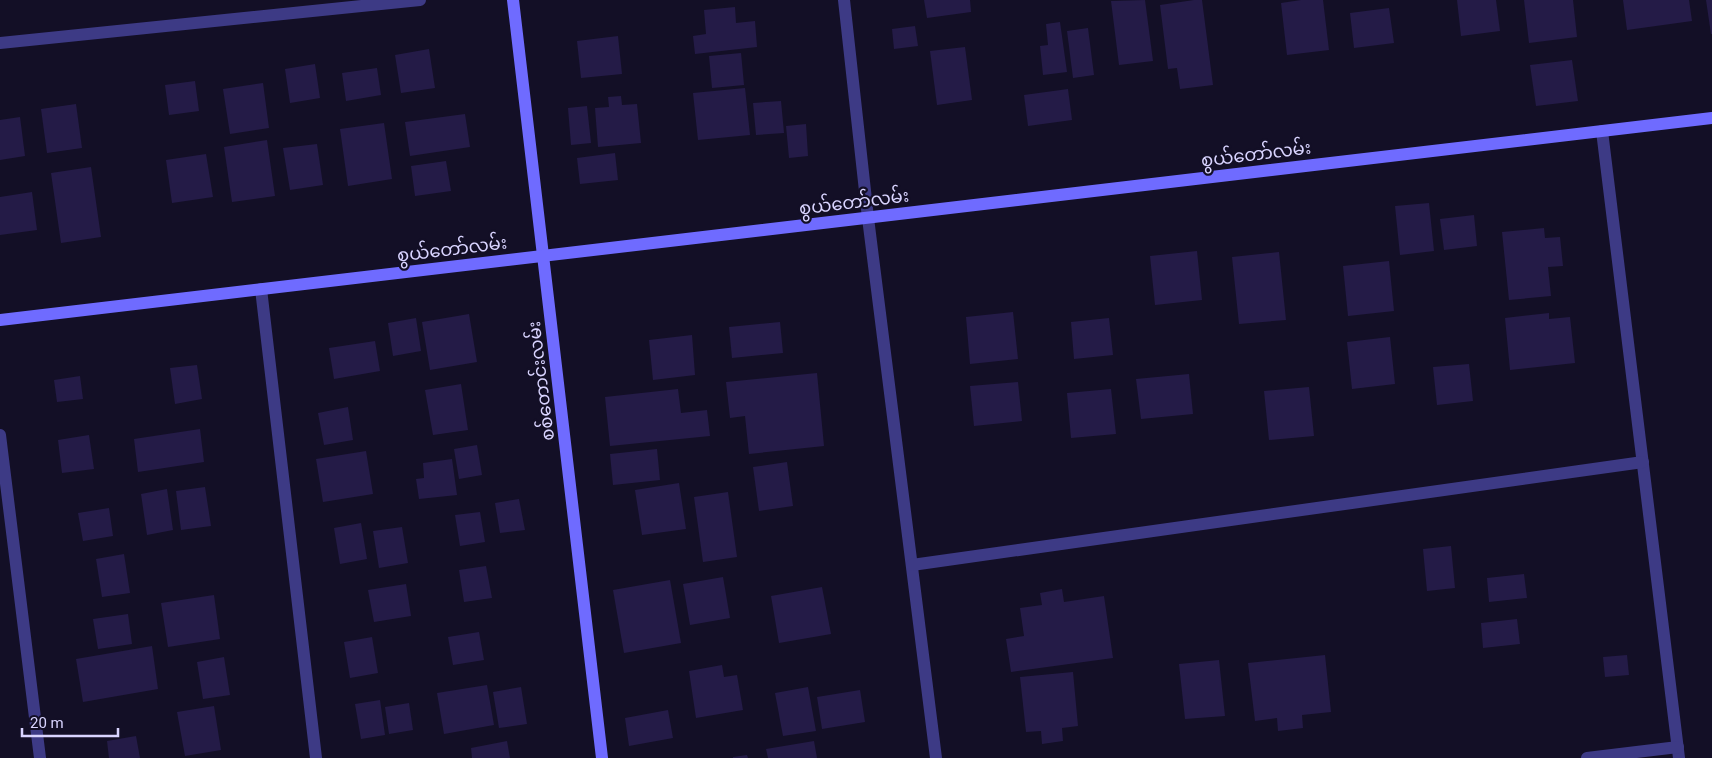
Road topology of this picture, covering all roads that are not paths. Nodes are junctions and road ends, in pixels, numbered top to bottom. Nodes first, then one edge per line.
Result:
1 (420, 0) edge
2 (513, 0) edge
3 (844, 0) edge
4 (0, 43) edge
5 (1712, 118) edge
6 (1602, 131) junction
7 (868, 218) junction
8 (544, 256) junction
9 (261, 290) junction
10 (0, 320) edge
11 (0, 435) edge
12 (1643, 462) junction
13 (912, 565) junction
14 (1678, 752) edge
15 (40, 758) edge
16 (316, 758) edge
17 (602, 758) edge
18 (936, 758) edge
19 (1587, 758) edge

1 - 4 street
2 - 8 street, စစ်တောင်းလမ်း
3 - 7 street
5 - 6 street, စွယ်တော်လမ်း
6 - 7 street, စွယ်တော်လမ်း
6 - 12 street
7 - 8 street, စွယ်တော်လမ်း
7 - 13 street
8 - 9 street, စွယ်တော်လမ်း
8 - 17 street, စစ်တောင်းလမ်း
9 - 10 street, စွယ်တော်လမ်း
9 - 16 street
11 - 15 street
12 - 13 street
12 - 14 street
13 - 18 street
14 - 19 street

